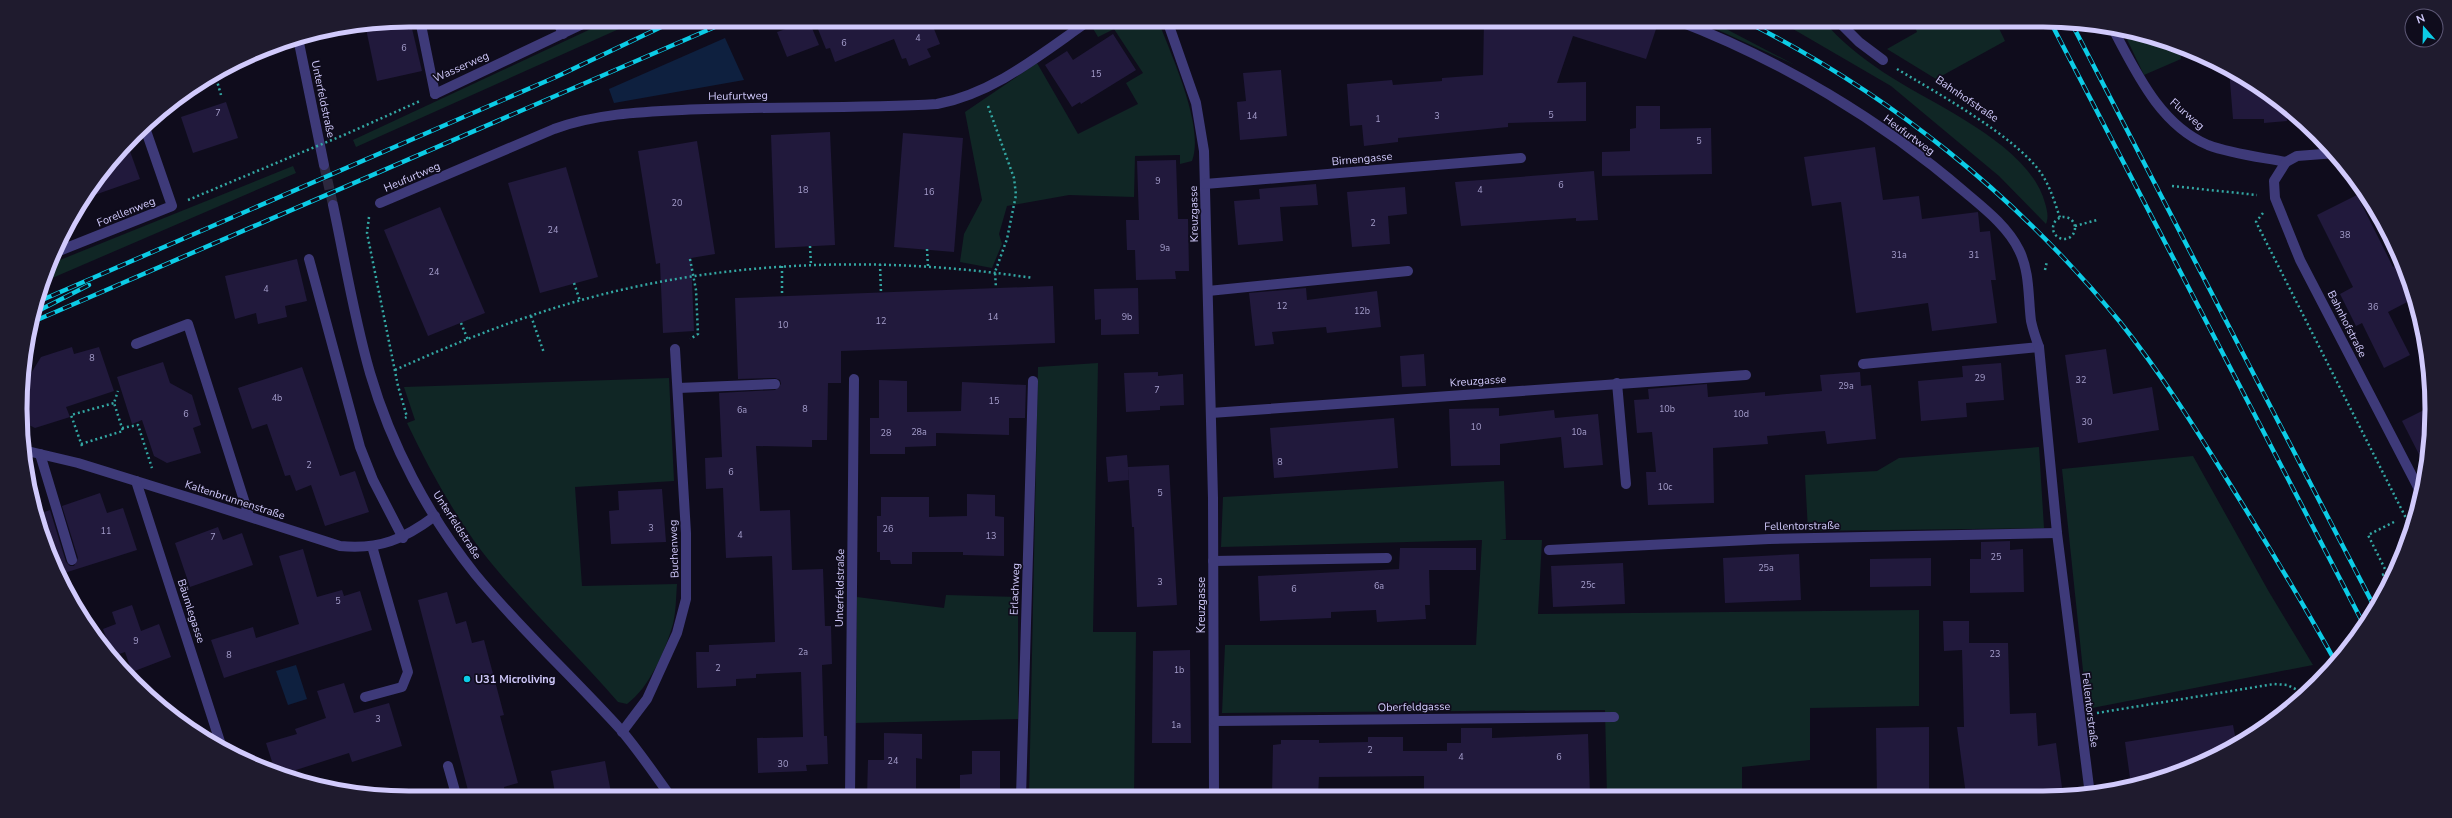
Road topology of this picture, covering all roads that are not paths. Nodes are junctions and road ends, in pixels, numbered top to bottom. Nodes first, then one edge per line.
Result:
1 (421, 27) edge
2 (560, 27) edge
3 (577, 27) edge
4 (1079, 27) edge
5 (1170, 27) edge
6 (1692, 27) edge
7 (1844, 27) edge
8 (563, 34) junction
9 (2115, 34) edge
10 (299, 43) edge
11 (1883, 60) road end
12 (146, 132) edge
13 (2328, 154) edge
14 (1521, 158) dead end
15 (2286, 162) junction
16 (324, 165) tunnel mouth
17 (1205, 184) junction
18 (380, 203) road end
19 (333, 205) tunnel mouth
20 (62, 250) edge
21 (308, 259) dead end
22 (1408, 271) dead end
23 (1208, 291) junction
24 (136, 344) dead end
25 (2039, 347) junction
26 (675, 349) road end
27 (1863, 364) dead end
28 (1746, 374) dead end
29 (854, 380) dead end
30 (1033, 381) dead end
31 (1617, 383) junction
32 (775, 384) dead end
33 (678, 388) junction
34 (1211, 413) junction
35 (29, 452) edge
36 (40, 454) junction
37 (136, 481) junction
38 (1626, 484) dead end
39 (2417, 486) edge
40 (249, 516) junction
41 (436, 516) junction
42 (2057, 534) junction
43 (403, 538) junction
44 (372, 546) junction
45 (1549, 550) dead end
46 (1387, 558) dead end
47 (72, 560) dead end
48 (1213, 561) junction
49 (365, 697) dead end
50 (1614, 717) dead end
51 (1214, 721) junction
52 (622, 732) junction
53 (220, 741) edge
54 (448, 766) dead end
55 (2089, 788) edge
56 (455, 791) edge
57 (666, 791) edge
58 (850, 791) edge
59 (1021, 791) edge
60 (1214, 791) edge

1 - 8 street, Wasserweg
2 - 8 street
3 - 8 street, Wasserweg
4 - 18 street, Heufurtweg
5 - 17 street, Kreuzgasse
6 - 25 street, Heufurtweg
7 - 11 street
9 - 15 street, Flurweg
10 - 16 street, Unterfeldstraße
12 - 20 street, Forellenweg
13 - 15 street
14 - 17 street, Birnengasse
15 - 39 street, Bahnhofstraße
17 - 23 street, Kreuzgasse
19 - 41 street, Unterfeldstraße
21 - 43 street
22 - 23 street
23 - 34 street, Kreuzgasse
24 - 40 street
25 - 27 street
25 - 42 street, Fellentorstraße
26 - 33 street, Buchenweg
28 - 31 street, Kreuzgasse
29 - 58 street, Unterfeldstraße
30 - 59 street, Erlachweg
31 - 34 street, Kreuzgasse
31 - 38 street
32 - 33 street
33 - 52 street, Buchenweg
34 - 48 street, Kreuzgasse
35 - 36 street, Kaltenbrunnenstraße
36 - 37 street, Kaltenbrunnenstraße
36 - 47 street
37 - 40 street, Kaltenbrunnenstraße
37 - 53 street, Bäumlegasse
40 - 44 street, Kaltenbrunnenstraße
41 - 43 street, Kaltenbrunnenstraße
41 - 52 street, Unterfeldstraße
42 - 45 street, Fellentorstraße
42 - 55 street, Fellentorstraße
43 - 44 street, Kaltenbrunnenstraße
44 - 49 street
46 - 48 street
48 - 51 street, Kreuzgasse
50 - 51 street, Oberfeldgasse
51 - 60 street, Kreuzgasse
52 - 57 street, Unterfeldstraße
54 - 56 street

